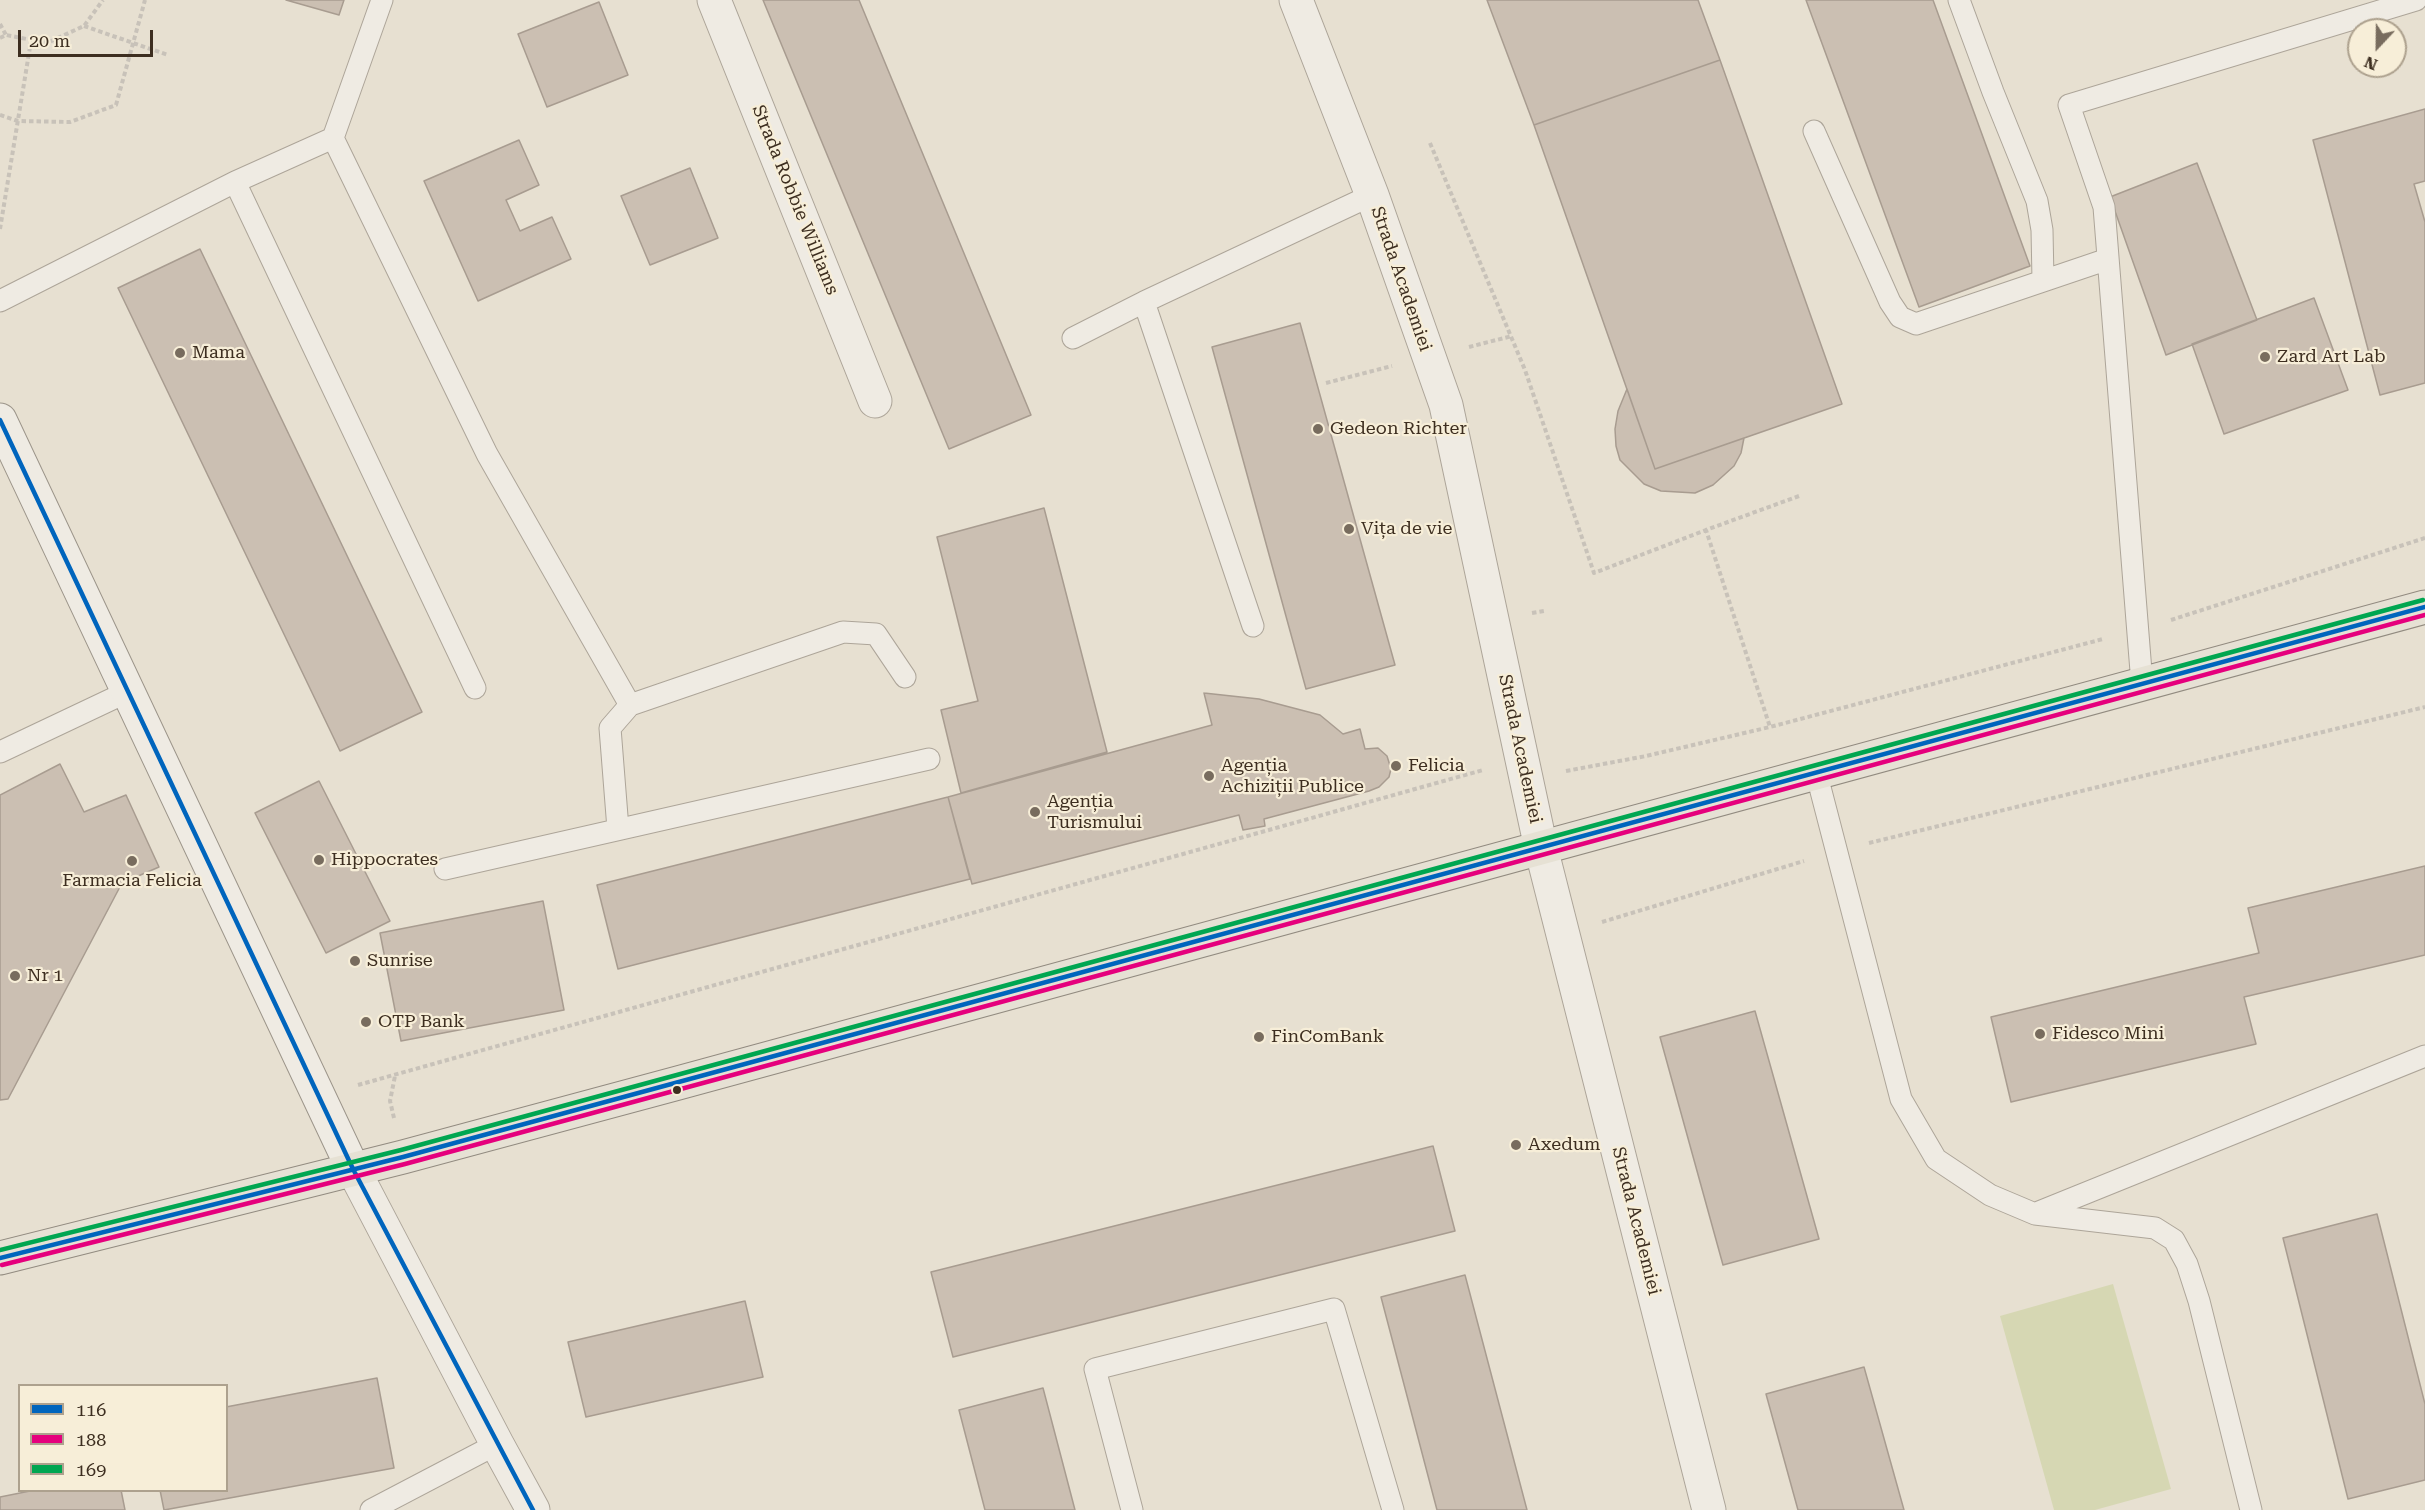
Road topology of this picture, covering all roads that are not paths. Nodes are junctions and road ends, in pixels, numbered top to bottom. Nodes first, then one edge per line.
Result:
1 (382, 0) edge
2 (714, 0) edge
3 (1296, 0) edge
4 (1959, 0) edge
5 (2416, 0) edge
6 (1815, 131) dead end
7 (333, 138) junction
8 (235, 182) junction
9 (1372, 195) junction
10 (2108, 259) junction
11 (2043, 280) junction
12 (0, 301) edge
13 (1144, 302) junction
14 (1073, 338) dead end
15 (875, 401) dead end
16 (0, 420) edge
17 (2425, 607) edge
18 (1253, 626) dead end
19 (904, 677) dead end
20 (2142, 684) junction
21 (475, 688) dead end
22 (129, 691) junction
23 (630, 705) junction
24 (0, 752) edge
25 (929, 759) dead end
26 (1816, 772) junction
27 (618, 829) junction
28 (1541, 848) junction
29 (445, 869) dead end
30 (2425, 1056) edge
31 (354, 1169) junction
32 (2035, 1214) junction
33 (0, 1258) edge
34 (497, 1444) junction
35 (371, 1510) edge
36 (533, 1510) edge
37 (1132, 1510) edge
38 (1393, 1510) edge
39 (1709, 1510) edge
40 (2251, 1510) edge

1 - 7 lane
2 - 15 street, Strada Robbie Williams
3 - 9 street, Strada Academiei
4 - 11 lane
5 - 10 lane
6 - 11 lane
7 - 8 lane
7 - 23 lane
8 - 12 lane
8 - 21 lane
9 - 13 lane
9 - 28 street, Strada Academiei
10 - 11 lane
10 - 20 lane
13 - 14 lane
13 - 18 lane
16 - 22 street
17 - 20 main road
19 - 23 lane
20 - 26 main road
22 - 24 lane
22 - 31 street
23 - 27 lane
25 - 27 lane
26 - 28 main road
26 - 32 lane
27 - 29 lane
28 - 31 main road
28 - 39 street, Strada Academiei
30 - 32 lane
31 - 33 main road
31 - 34 street
32 - 40 lane
34 - 35 lane
34 - 36 street
37 - 38 lane

